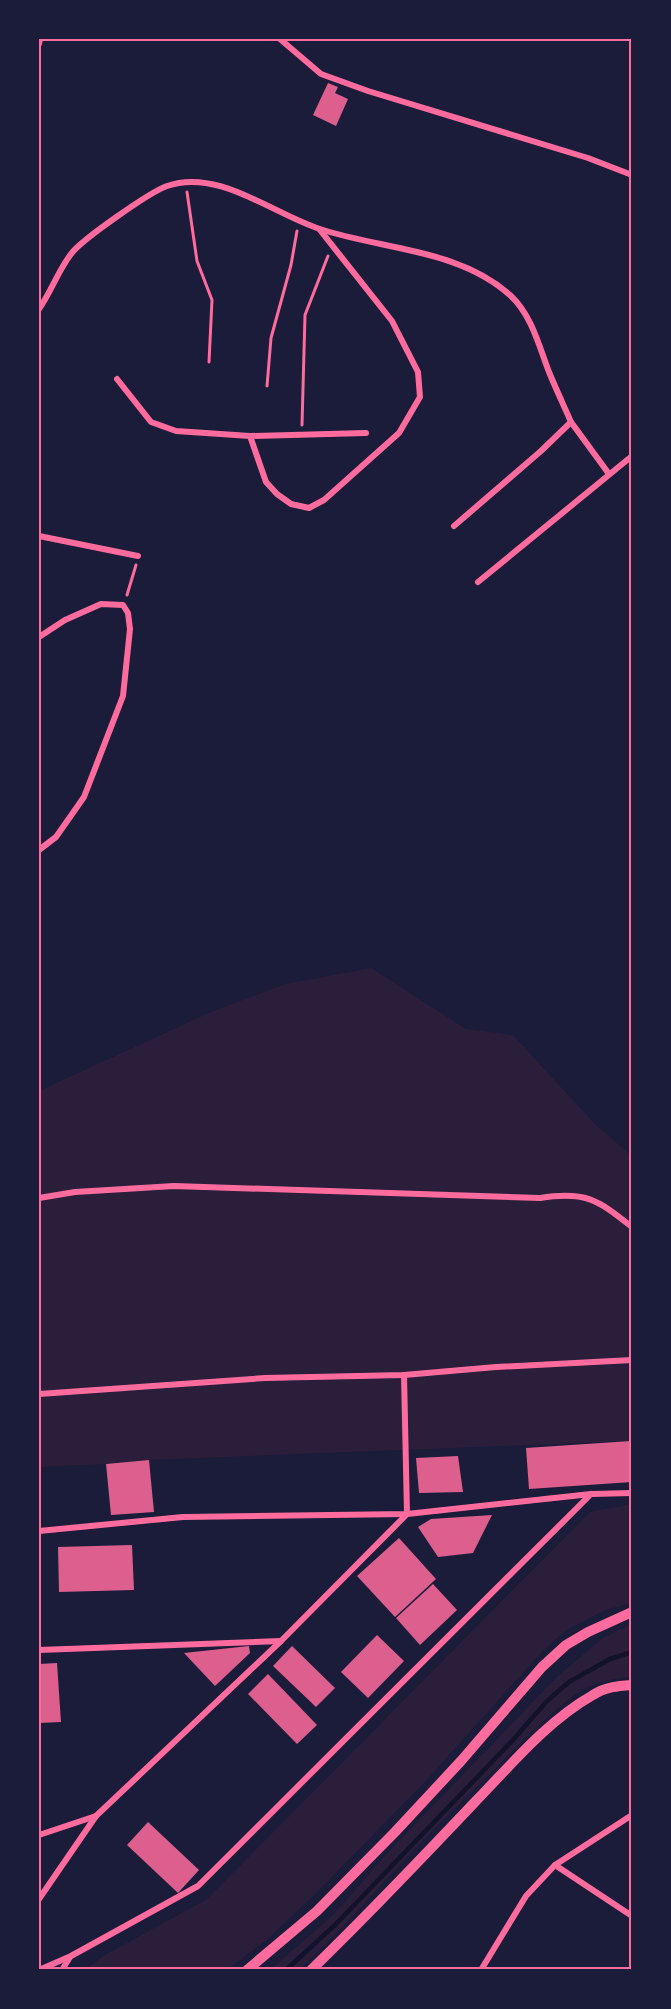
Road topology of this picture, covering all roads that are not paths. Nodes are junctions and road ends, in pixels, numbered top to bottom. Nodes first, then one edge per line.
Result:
1 (40, 39) edge
2 (280, 39) edge
3 (39, 44) edge
4 (632, 175) edge
5 (320, 229) junction
6 (39, 309) edge
7 (117, 379) dead end
8 (571, 422) junction
9 (366, 433) dead end
10 (250, 436) junction
11 (632, 456) edge
12 (609, 474) junction
13 (454, 526) dead end
14 (39, 536) edge
15 (138, 556) road end
16 (478, 582) dead end
17 (39, 637) edge
18 (39, 850) edge
19 (39, 1198) edge
20 (632, 1227) edge
21 (632, 1360) edge
22 (404, 1376) junction
23 (39, 1395) edge
24 (632, 1493) edge
25 (591, 1494) junction
26 (407, 1514) junction
27 (39, 1531) edge
28 (632, 1612) edge
29 (281, 1641) junction
30 (39, 1650) edge
31 (632, 1685) edge
32 (632, 1815) edge
33 (96, 1816) junction
34 (39, 1835) edge
35 (555, 1865) junction
36 (39, 1899) edge
37 (632, 1916) edge
38 (71, 1956) junction
39 (39, 1970) edge
40 (62, 1970) edge
41 (247, 1970) edge
42 (311, 1970) edge
43 (481, 1970) edge

1 - 3 street
2 - 4 street
5 - 6 street
5 - 8 street
5 - 10 street
7 - 10 street
8 - 12 street
8 - 13 street
9 - 10 street
11 - 12 street
12 - 16 street
14 - 15 street
17 - 18 street
19 - 20 street
21 - 22 street
22 - 23 street
22 - 26 street
24 - 25 street
25 - 26 street
25 - 38 street
26 - 27 street
26 - 29 street
28 - 41 main road
29 - 30 street
29 - 33 street
31 - 42 main road
32 - 35 street
33 - 34 street
33 - 36 street
35 - 37 street
35 - 43 street
38 - 39 street
38 - 40 street

